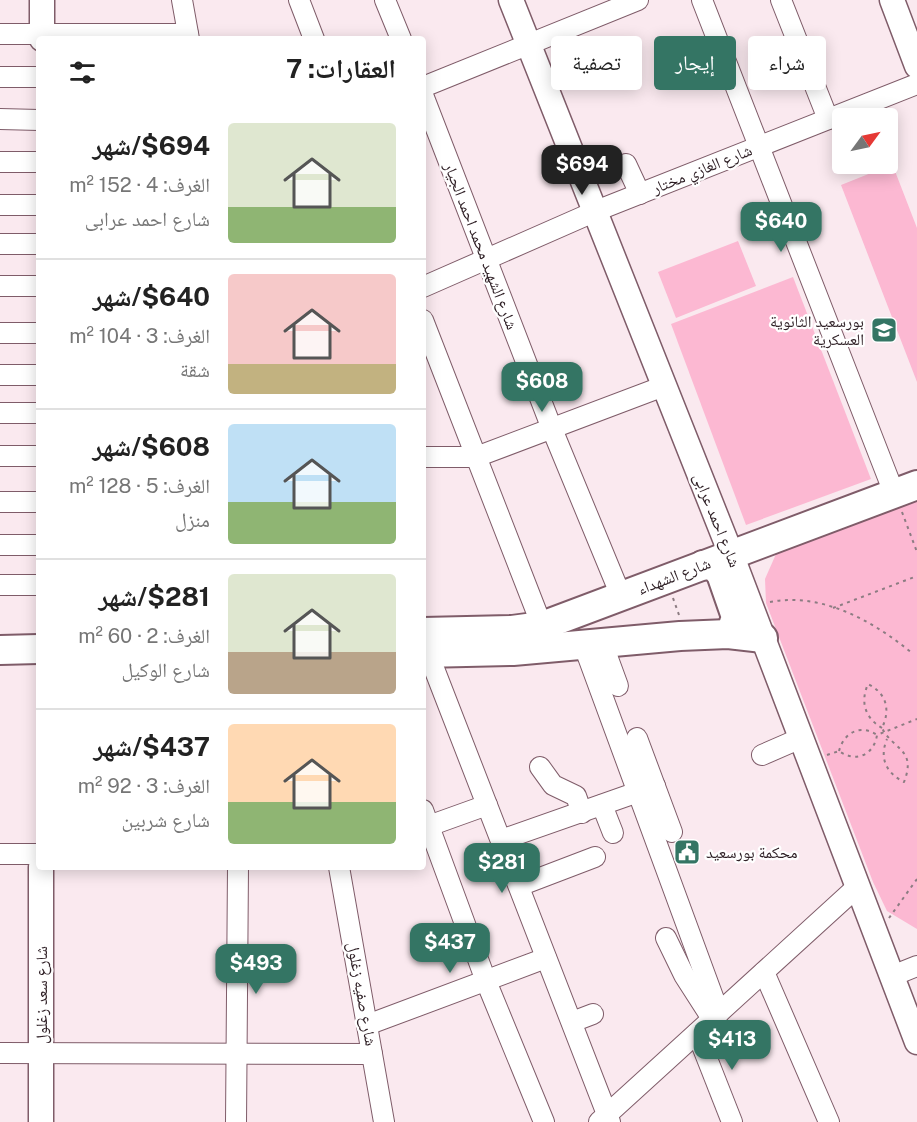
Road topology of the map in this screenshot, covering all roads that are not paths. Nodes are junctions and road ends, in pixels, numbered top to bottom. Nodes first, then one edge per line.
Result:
1 (42, 0) edge
2 (182, 0) edge
3 (299, 0) edge
4 (385, 0) edge
5 (511, 0) edge
6 (638, 0) edge
7 (702, 0) edge
8 (781, 0) edge
9 (892, 0) edge
10 (607, 6) edge
11 (0, 34) edge
12 (42, 36) edge
13 (188, 36) edge
14 (313, 36) edge
15 (400, 36) edge
16 (36, 37) edge
17 (528, 44) junction
18 (917, 66) edge
19 (0, 77) edge
20 (36, 77) edge
21 (917, 84) edge
22 (426, 86) edge
23 (426, 103) edge
24 (0, 119) edge
25 (828, 119) junction
26 (36, 120) edge
27 (759, 147) junction
28 (0, 162) edge
29 (36, 162) edge
30 (626, 164) dead end
31 (640, 194) junction
32 (0, 205) edge
33 (36, 205) edge
34 (596, 211) junction
35 (0, 244) edge
36 (36, 244) edge
37 (486, 259) junction
38 (0, 286) edge
39 (36, 286) edge
40 (426, 286) edge
41 (426, 328) edge
42 (0, 333) edge
43 (36, 333) edge
44 (0, 375) edge
45 (36, 375) edge
46 (664, 386) junction
47 (36, 412) edge
48 (0, 413) edge
49 (552, 429) junction
50 (0, 456) edge
51 (36, 456) edge
52 (426, 457) edge
53 (476, 457) junction
54 (906, 489) edge
55 (0, 502) edge
56 (36, 502) edge
57 (0, 545) edge
58 (36, 545) edge
59 (731, 555) junction
60 (703, 565) junction
61 (0, 585) edge
62 (36, 585) edge
63 (621, 596) junction
64 (542, 626) junction
65 (0, 632) edge
66 (36, 632) edge
67 (728, 634) junction
68 (763, 638) junction
69 (593, 645) junction
70 (426, 646) edge
71 (426, 646) edge
72 (426, 649) edge
73 (0, 650) edge
74 (36, 650) edge
75 (618, 686) dead end
76 (637, 738) dead end
77 (801, 738) junction
78 (762, 755) dead end
79 (540, 767) dead end
80 (646, 789) junction
81 (487, 805) junction
82 (602, 806) junction
83 (582, 813) junction
84 (426, 822) edge
85 (426, 825) edge
86 (672, 832) dead end
87 (613, 833) dead end
88 (501, 840) junction
89 (0, 854) edge
90 (36, 854) edge
91 (595, 857) dead end
92 (41, 870) edge
93 (238, 870) edge
94 (340, 870) edge
95 (519, 886) junction
96 (857, 887) junction
97 (666, 938) dead end
98 (546, 958) junction
99 (917, 966) edge
100 (764, 972) junction
101 (892, 976) junction
102 (486, 981) junction
103 (593, 1014) dead end
104 (715, 1016) junction
105 (572, 1022) junction
106 (367, 1024) junction
107 (697, 1033) junction
108 (917, 1042) edge
109 (0, 1053) edge
110 (41, 1053) junction
111 (237, 1053) junction
112 (372, 1054) junction
113 (606, 1119) edge
114 (41, 1122) edge
115 (236, 1122) edge
116 (384, 1122) edge
117 (544, 1122) edge
118 (732, 1122) edge
119 (829, 1122) edge

1 - 12 main road
2 - 13 street
3 - 14 street
4 - 15 street
5 - 17 main road, شارع احمد عرابى
6 - 10 street
7 - 27 street
8 - 25 street
9 - 18 main road
10 - 17 street
11 - 16 street
17 - 22 street
17 - 34 main road, شارع احمد عرابى
19 - 20 street
21 - 25 street, شارع الغازي مختار
23 - 37 street, شارع الشهيد محمد احمد الجيار
24 - 26 street
25 - 27 street, شارع الغازي مختار
27 - 31 street, شارع الغازي مختار
27 - 54 street
28 - 29 street
30 - 31 street
31 - 34 street, شارع الغازي مختار
32 - 33 street
34 - 37 street, شارع الغازي مختار
34 - 46 main road, شارع احمد عرابى
35 - 36 street
37 - 40 street, شارع الغازي مختار
37 - 49 street, شارع الشهيد محمد احمد الجيار
38 - 39 street
41 - 53 street
42 - 43 street
44 - 45 street
46 - 49 street
46 - 59 main road, شارع احمد عرابى
47 - 48 street
49 - 53 street
49 - 63 street, شارع الشهيد محمد احمد الجيار
50 - 51 street
52 - 53 street
53 - 64 street
54 - 59 highway, شارع الشهداء
55 - 56 street
57 - 58 street
59 - 60 highway, شارع الشهداء
59 - 68 main road, شارع احمد عرابى
60 - 63 highway, شارع الشهداء
60 - 67 highway
61 - 62 street
63 - 64 highway, شارع الشهداء
64 - 70 highway, شارع الشهداء
65 - 66 highway
67 - 68 highway
67 - 69 highway
68 - 77 main road, شارع احمد عرابى
69 - 71 highway
69 - 75 street
69 - 80 street
72 - 81 street
73 - 74 highway
76 - 80 street
77 - 78 street
77 - 96 main road, شارع احمد عرابى
79 - 83 street
80 - 82 street
80 - 86 street
80 - 104 street
81 - 84 street
81 - 88 street
82 - 83 street
82 - 87 street
83 - 88 street
85 - 102 street
88 - 95 street
89 - 90 street
91 - 95 street
92 - 110 main road, شارع سعد زغلول
93 - 111 street
94 - 106 street, شارع صفيه زغلول
95 - 98 street
96 - 100 street
96 - 101 main road, شارع احمد عرابى
97 - 104 street
98 - 102 street
98 - 105 street
99 - 101 street
100 - 104 street
100 - 119 street
101 - 108 main road, شارع احمد عرابى
102 - 106 street
102 - 117 street
103 - 105 street
104 - 107 street
105 - 113 street
106 - 112 street, شارع صفيه زغلول
107 - 113 street
107 - 118 street
109 - 110 street
110 - 111 street
110 - 114 main road, شارع سعد زغلول
111 - 112 street
111 - 115 street
112 - 116 street, شارع صفيه زغلول

